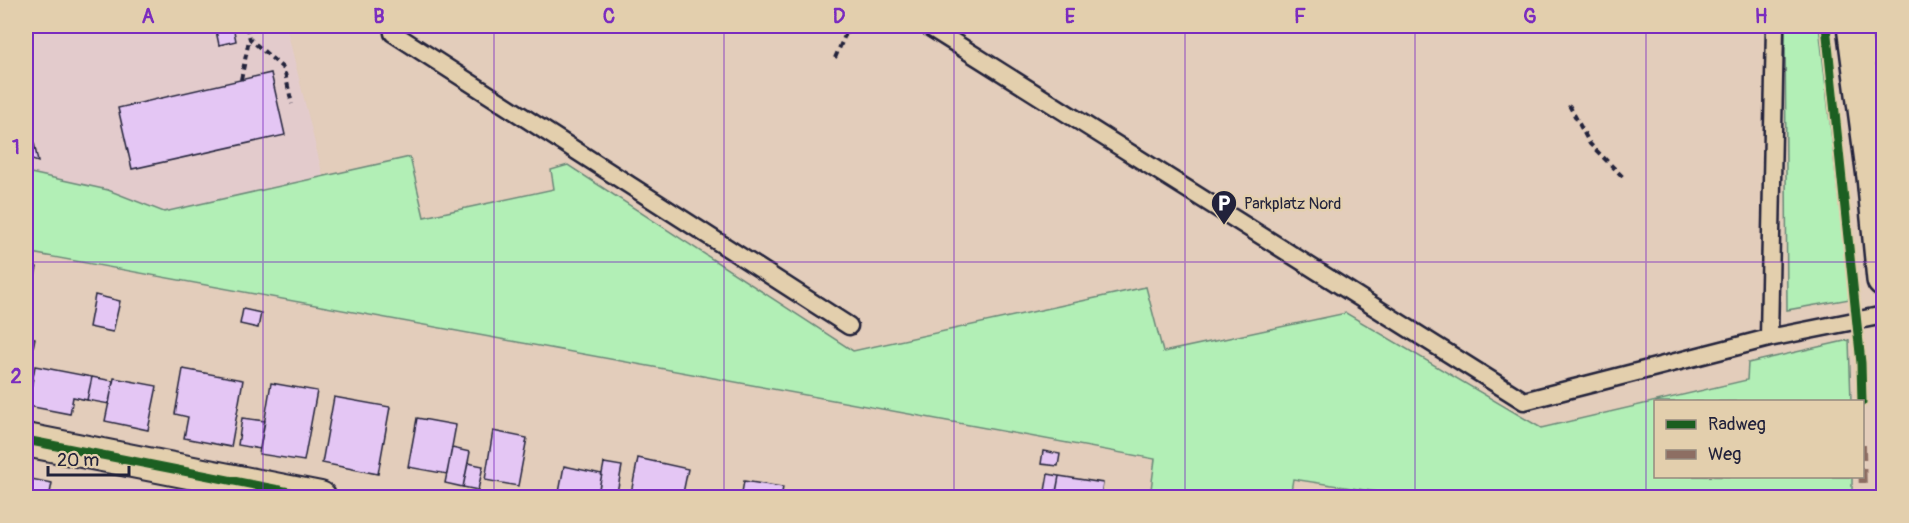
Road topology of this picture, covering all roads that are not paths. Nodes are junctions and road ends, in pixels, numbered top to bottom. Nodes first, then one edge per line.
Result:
1 (392, 26) edge
2 (928, 26) edge
3 (1775, 26) edge
4 (1854, 26) edge
5 (1884, 280) edge
6 (1884, 315) edge
7 (849, 326) dead end
8 (1769, 338) junction
9 (26, 440) edge
10 (310, 497) edge

1 - 7 lane
2 - 8 lane
3 - 8 lane
4 - 5 main road
6 - 8 lane
9 - 10 street

